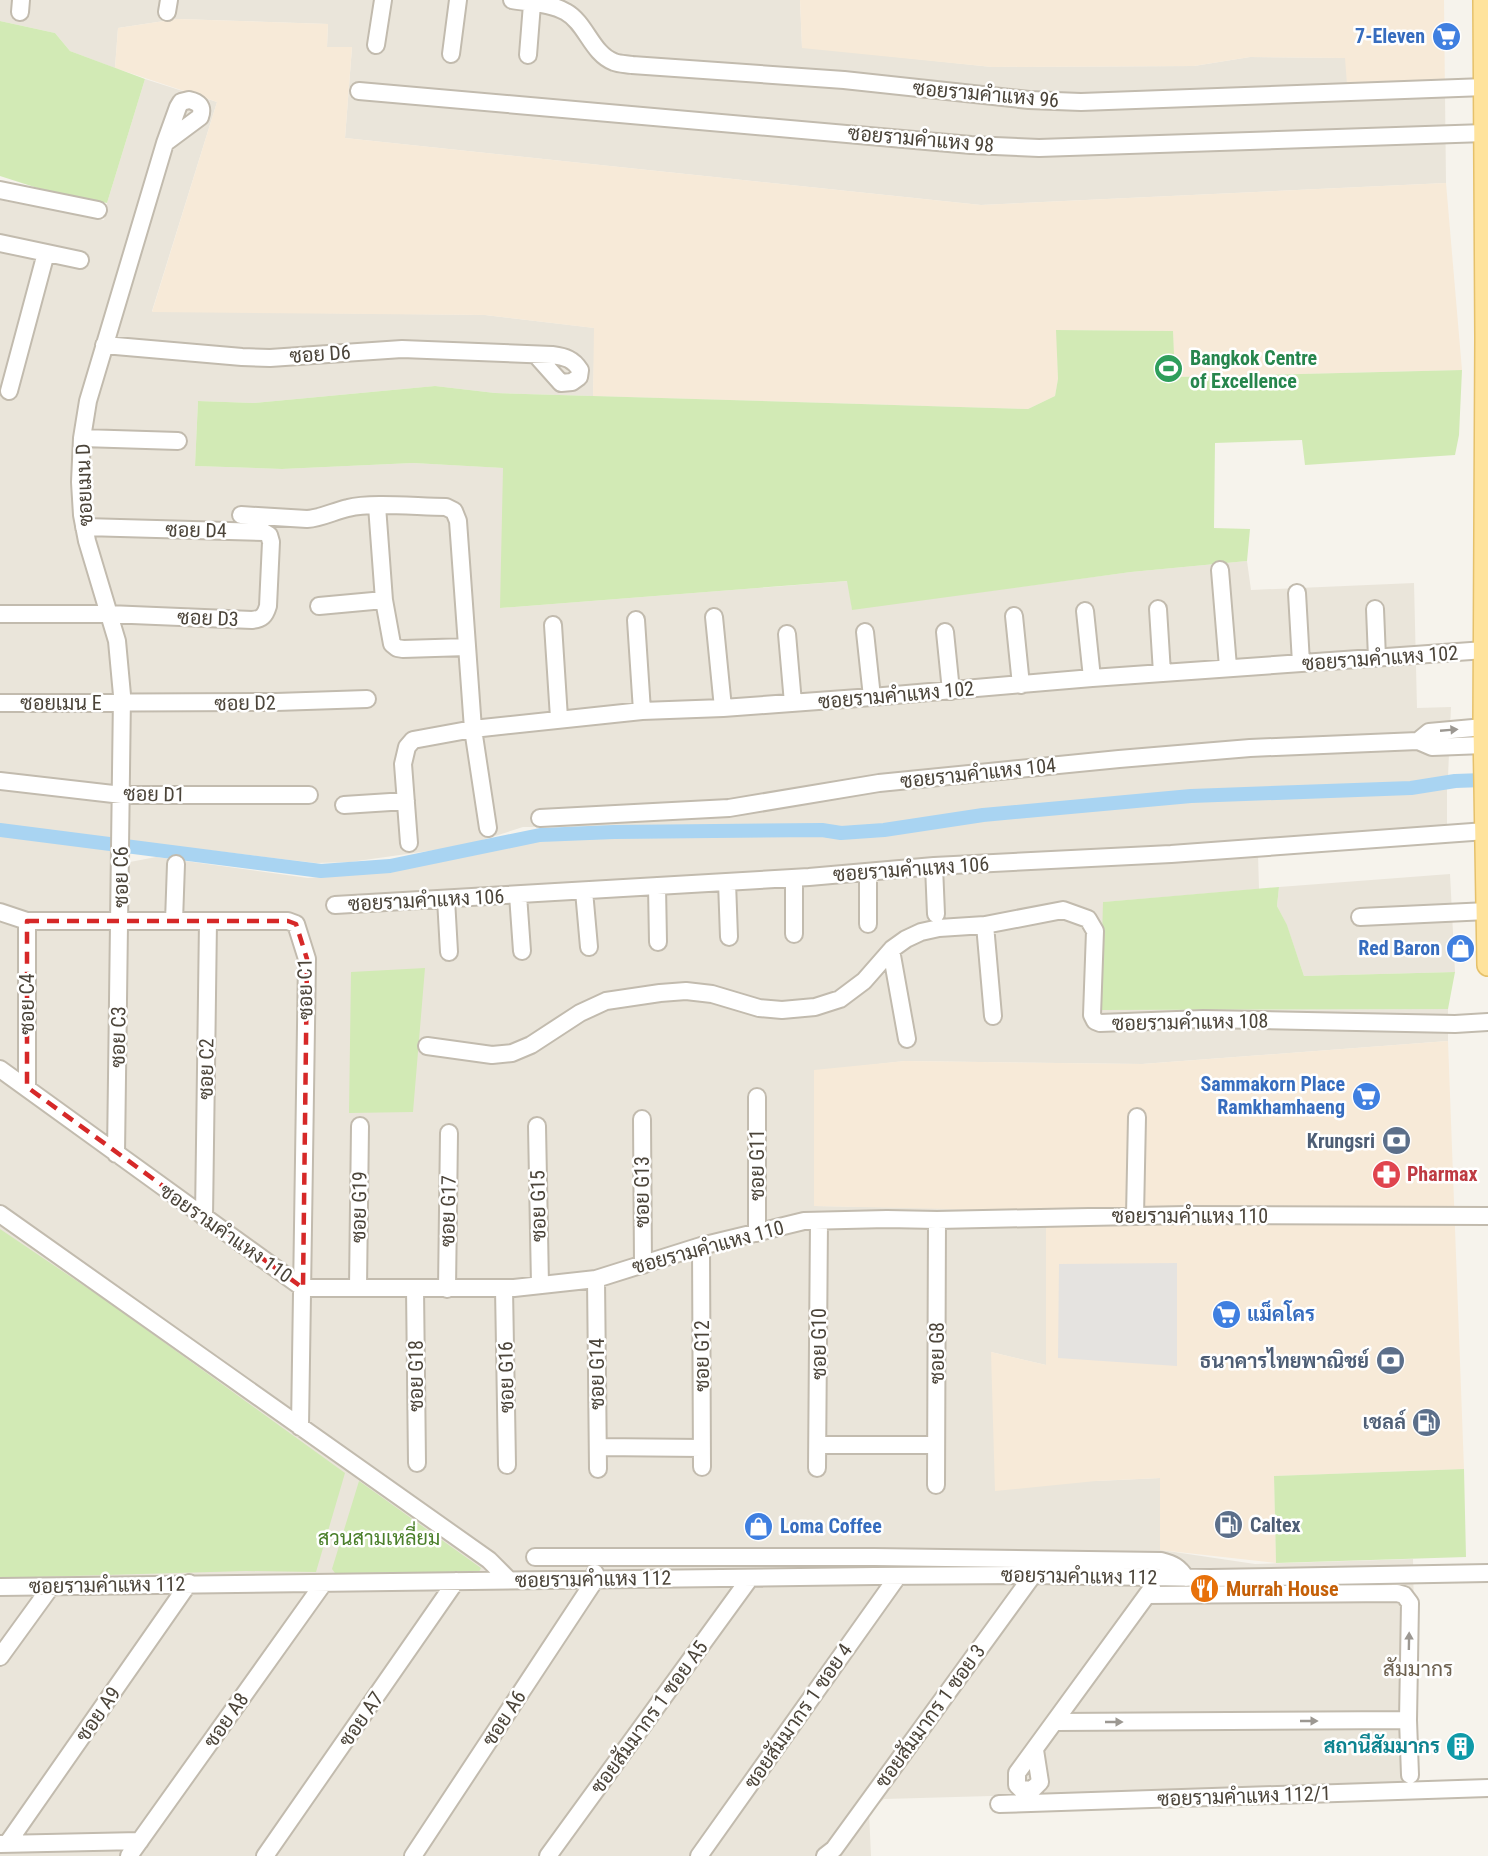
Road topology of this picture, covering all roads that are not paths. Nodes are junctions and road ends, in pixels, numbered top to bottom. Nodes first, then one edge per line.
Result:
1 (383, 0) edge
2 (458, 0) edge
3 (512, 0) edge
4 (1484, 0) edge
5 (532, 4) junction
6 (376, 45) dead end
7 (451, 54) dead end
8 (1486, 54) edge
9 (528, 55) dead end
10 (1485, 87) junction
11 (359, 92) dead end
12 (1485, 133) junction
13 (165, 144) dead end
14 (0, 190) edge
15 (98, 210) dead end
16 (0, 243) edge
17 (46, 253) junction
18 (80, 260) dead end
19 (104, 345) junction
20 (536, 355) dead end
21 (9, 392) dead end
22 (82, 438) junction
23 (178, 441) dead end
24 (377, 506) junction
25 (241, 515) dead end
26 (84, 527) junction
27 (1220, 570) dead end
28 (270, 574) joint
29 (1297, 593) dead end
30 (384, 600) junction
31 (319, 606) dead end
32 (1158, 609) dead end
33 (1375, 609) dead end
34 (1084, 611) dead end
35 (0, 614) edge
36 (108, 614) junction
37 (1014, 616) dead end
38 (714, 617) dead end
39 (636, 620) dead end
40 (553, 625) dead end
41 (865, 632) dead end
42 (945, 632) dead end
43 (788, 634) dead end
44 (467, 647) junction
45 (1485, 650) junction
46 (1377, 658) junction
47 (1301, 663) junction
48 (1227, 667) junction
49 (1162, 674) junction
50 (1092, 678) junction
51 (1020, 685) junction
52 (951, 691) junction
53 (872, 697) junction
54 (367, 699) dead end
55 (0, 703) edge
56 (793, 703) junction
57 (123, 704) junction
58 (723, 708) junction
59 (642, 711) junction
60 (559, 718) junction
61 (473, 729) junction
62 (1484, 736) junction
63 (0, 781) edge
64 (122, 795) junction
65 (309, 795) dead end
66 (406, 801) junction
67 (345, 805) dead end
68 (540, 818) dead end
69 (488, 828) dead end
70 (1486, 831) junction
71 (121, 833) joint
72 (409, 843) dead end
73 (177, 864) dead end
74 (934, 866) junction
75 (868, 872) junction
76 (794, 878) junction
77 (728, 882) junction
78 (657, 886) junction
79 (584, 891) junction
80 (518, 895) junction
81 (446, 899) junction
82 (336, 905) dead end
83 (1488, 911) edge
84 (0, 912) edge
85 (936, 914) dead end
86 (1360, 917) dead end
87 (121, 920) junction
88 (27, 921) junction
89 (174, 921) junction
90 (208, 921) junction
91 (868, 924) dead end
92 (985, 925) junction
93 (794, 934) dead end
94 (729, 937) dead end
95 (658, 942) dead end
96 (589, 947) dead end
97 (891, 950) junction
98 (522, 951) dead end
99 (448, 952) dead end
100 (1488, 965) edge
101 (993, 1016) dead end
102 (1488, 1022) edge
103 (907, 1040) dead end
104 (427, 1046) dead end
105 (0, 1069) edge
106 (27, 1087) junction
107 (757, 1097) dead end
108 (1137, 1117) dead end
109 (642, 1119) dead end
110 (360, 1126) dead end
111 (537, 1126) dead end
112 (449, 1133) dead end
113 (116, 1154) junction
114 (0, 1214) edge
115 (1135, 1216) junction
116 (1488, 1216) edge
117 (204, 1217) junction
118 (938, 1220) junction
119 (819, 1221) junction
120 (757, 1233) junction
121 (701, 1246) junction
122 (643, 1265) junction
123 (596, 1279) junction
124 (540, 1285) junction
125 (303, 1288) junction
126 (358, 1288) junction
127 (415, 1288) junction
128 (504, 1288) junction
129 (447, 1289) junction
130 (300, 1427) junction
131 (819, 1445) junction
132 (936, 1445) junction
133 (598, 1447) junction
134 (702, 1448) junction
135 (417, 1463) dead end
136 (507, 1465) dead end
137 (702, 1467) dead end
138 (598, 1468) dead end
139 (817, 1468) dead end
140 (936, 1485) dead end
141 (535, 1557) dead end
142 (874, 1557) junction
143 (1057, 1558) junction
144 (595, 1559) junction
145 (1488, 1573) edge
146 (1033, 1575) junction
147 (875, 1576) junction
148 (898, 1576) junction
149 (1059, 1576) junction
150 (750, 1578) junction
151 (1160, 1578) junction
152 (1186, 1578) junction
153 (509, 1580) junction
154 (595, 1580) junction
155 (456, 1581) junction
156 (189, 1583) junction
157 (323, 1584) junction
158 (0, 1587) edge
159 (50, 1588) junction
160 (1147, 1596) junction
161 (0, 1657) edge
162 (1408, 1720) junction
163 (1056, 1722) junction
164 (1035, 1750) dead end
165 (1410, 1775) dead end
166 (1488, 1788) edge
167 (999, 1804) dead end
168 (140, 1841) junction
169 (4, 1844) edge
170 (129, 1856) edge
171 (265, 1856) edge
172 (413, 1856) edge
173 (548, 1856) edge
174 (699, 1856) edge
175 (825, 1856) edge

1 - 6 street
2 - 7 street
3 - 5 street, ซอยรามคําแหง 96
4 - 8 main road
5 - 9 street
5 - 10 street, ซอยรามคําแหง 96
8 - 10 main road
10 - 12 main road
11 - 12 street, ซอยรามคําแหง 98
12 - 45 main road
13 - 19 street, ซอยเมน D
14 - 15 street
16 - 17 street
17 - 18 street
17 - 21 street
19 - 20 street, ซอย D6
19 - 22 street, ซอยเมน D
22 - 23 street
22 - 26 street, ซอยเมน D
24 - 25 street
24 - 30 street
24 - 44 street
26 - 28 street, ซอย D4
26 - 36 street, ซอยเมน D
27 - 48 street
28 - 36 street, ซอย D3
29 - 47 street
30 - 31 street
30 - 44 street
32 - 49 street
33 - 46 street
34 - 50 street
35 - 36 street
36 - 57 street, ซอยเมน D
37 - 51 street
38 - 58 street
39 - 59 street
40 - 60 street
41 - 53 street
42 - 52 street
43 - 56 street
44 - 61 street
45 - 46 street, ซอยรามคําแหง 102
45 - 62 main road
46 - 47 street, ซอยรามคําแหง 102
47 - 48 street, ซอยรามคําแหง 102
48 - 49 street, ซอยรามคําแหง 102
49 - 50 street, ซอยรามคําแหง 102
50 - 51 street, ซอยรามคําแหง 102
51 - 52 street, ซอยรามคําแหง 102
52 - 53 street, ซอยรามคําแหง 102
53 - 56 street, ซอยรามคําแหง 102
54 - 57 street, ซอย D2
55 - 57 street, ซอยเมน E
56 - 58 street, ซอยรามคําแหง 102
57 - 64 street, ซอยเมน D
58 - 59 street, ซอยรามคําแหง 102
59 - 60 street, ซอยรามคําแหง 102
60 - 61 street, ซอยรามคําแหง 102
61 - 66 street, ซอยรามคําแหง 102
61 - 69 street
62 - 68 street, ซอยรามคําแหง 104
62 - 70 main road
63 - 64 street, ซอย D1
64 - 65 street, ซอย D1
64 - 71 street, ซอยเมน D
66 - 67 street
66 - 72 street, ซอยรามคําแหง 102
70 - 74 street, ซอยรามคําแหง 106
70 - 83 main road
71 - 87 street, ซอย C6
73 - 89 street
74 - 75 street, ซอยรามคําแหง 106
74 - 85 street
75 - 76 street, ซอยรามคําแหง 106
75 - 91 street
76 - 77 street, ซอยรามคําแหง 106
76 - 93 street
77 - 78 street, ซอยรามคําแหง 106
77 - 94 street
78 - 79 street, ซอยรามคําแหง 106
78 - 95 street
79 - 80 street, ซอยรามคําแหง 106
79 - 96 street
80 - 81 street, ซอยรามคําแหง 106
80 - 98 street
81 - 82 street, ซอยรามคําแหง 106
81 - 99 street
83 - 86 street
83 - 100 main road
84 - 88 street, ซอย C1
87 - 88 street, ซอย C1
87 - 89 street, ซอย C1
87 - 113 street, ซอย C3
88 - 106 street, ซอย C4
89 - 90 street, ซอย C1
90 - 117 street, ซอย C2
90 - 125 street, ซอย C1
92 - 97 street, ซอยรามคำแหง 108
92 - 101 street
92 - 102 street, ซอยรามคำแหง 108
97 - 103 street
97 - 104 street, ซอยรามคำแหง 108
105 - 106 street, ซอยรามคำแหง 110
106 - 113 street, ซอยรามคำแหง 110
107 - 120 street, ซอย G11
108 - 115 street
109 - 122 street, ซอย G13
110 - 126 street, ซอย G19
111 - 124 street, ซอย G15
112 - 129 street, ซอย G17
113 - 117 street, ซอยรามคำแหง 110
114 - 130 street
115 - 116 street, ซอยรามคำแหง 110
115 - 118 street, ซอยรามคำแหง 110
117 - 125 street, ซอยรามคำแหง 110
118 - 119 street, ซอยรามคำแหง 110
118 - 132 street, ซอย G8
119 - 120 street, ซอยรามคำแหง 110
119 - 131 street, ซอย G10
120 - 121 street, ซอยรามคำแหง 110
121 - 122 street, ซอยรามคำแหง 110
121 - 134 street, ซอย G12
122 - 123 street, ซอยรามคำแหง 110
123 - 124 street, ซอยรามคำแหง 110
123 - 133 street, ซอย G14
124 - 128 street, ซอยรามคำแหง 110
125 - 126 street, ซอยรามคำแหง 110
125 - 130 street
126 - 127 street, ซอยรามคำแหง 110
127 - 129 street, ซอยรามคำแหง 110
127 - 135 street, ซอย G18
128 - 129 street, ซอยรามคำแหง 110
128 - 136 street, ซอย G16
130 - 153 street
131 - 132 street
131 - 139 street, ซอย G10
132 - 140 street, ซอย G8
133 - 134 street
133 - 138 street, ซอย G14
134 - 137 street, ซอย G12
141 - 144 street, ซอยรามคำแหง 112
142 - 143 street, ซอยรามคำแหง 112
142 - 144 street, ซอยรามคำแหง 112
142 - 147 street
143 - 149 street
143 - 152 street, ซอยรามคำแหง 112
144 - 154 street
145 - 152 street, ซอยรามคำแหง 112
146 - 148 street, ซอยรามคำแหง 112
146 - 149 street, ซอยรามคำแหง 112
146 - 175 street, ซอยสัมมากร 1 ซอย 3
147 - 148 street, ซอยรามคำแหง 112
147 - 150 street, ซอยรามคำแหง 112
148 - 174 street, ซอยสัมมากร 1 ซอย 4
149 - 151 street, ซอยรามคำแหง 112
150 - 154 street, ซอยรามคำแหง 112
150 - 173 street, ซอยสัมมากร 1 ซอย A5
151 - 152 street, ซอยรามคำแหง 112
151 - 160 street
153 - 154 street, ซอยรามคำแหง 112
153 - 155 street, ซอยรามคำแหง 112
154 - 172 street, ซอย A6
155 - 157 street, ซอยรามคำแหง 112
155 - 171 street, ซอย A7
156 - 157 street, ซอยรามคำแหง 112
156 - 159 street, ซอยรามคำแหง 112
156 - 169 street, ซอย A9
157 - 168 street, ซอย A8
158 - 159 street, ซอยรามคำแหง 112
159 - 161 street
162 -> 160 street
160 - 163 street
163 -> 162 street
162 - 165 street
163 - 164 street
166 - 167 street, ซอยรามคำแหง 112/1
168 - 169 street
168 - 170 street, ซอย A8

